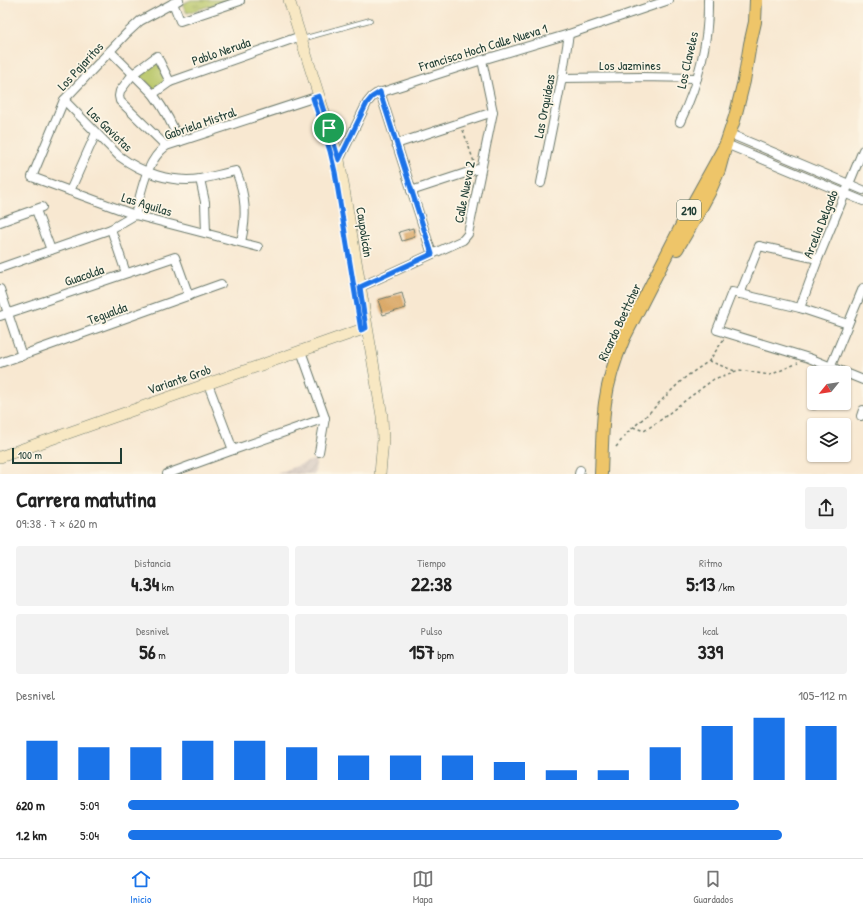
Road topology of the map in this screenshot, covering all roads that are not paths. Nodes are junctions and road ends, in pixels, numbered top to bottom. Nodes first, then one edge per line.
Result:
1 (240, 0) edge
2 (289, 0) edge
3 (669, 0) edge
4 (708, 0) edge
5 (749, 0) edge
6 (756, 0) edge
7 (176, 2) edge
8 (370, 20) dead end
9 (569, 34) junction
10 (301, 38) junction
11 (750, 44) junction
12 (110, 52) junction
13 (482, 60) junction
14 (133, 74) junction
15 (562, 78) junction
16 (698, 78) junction
17 (170, 82) junction
18 (380, 92) junction
19 (153, 94) junction
20 (319, 96) junction
21 (64, 100) junction
22 (493, 112) junction
23 (680, 122) dead end
24 (96, 133) junction
25 (728, 139) junction
26 (179, 142) junction
27 (396, 144) junction
28 (166, 146) junction
29 (863, 150) edge
30 (339, 160) junction
31 (799, 163) junction
32 (479, 169) junction
33 (147, 172) junction
34 (795, 172) junction
35 (32, 177) joint
36 (200, 179) junction
37 (541, 184) dead end
38 (849, 184) junction
39 (863, 190) edge
40 (70, 191) junction
41 (412, 191) junction
42 (845, 193) junction
43 (863, 200) edge
44 (135, 215) junction
45 (0, 222) edge
46 (111, 229) junction
47 (206, 233) junction
48 (241, 242) junction
49 (258, 247) dead end
50 (51, 250) junction
51 (432, 254) junction
52 (818, 259) junction
53 (0, 268) edge
54 (126, 273) junction
55 (221, 284) dead end
56 (360, 287) junction
57 (0, 288) edge
58 (863, 288) edge
59 (736, 293) junction
60 (189, 296) junction
61 (800, 308) junction
62 (8, 313) junction
63 (0, 316) edge
64 (848, 324) junction
65 (366, 328) junction
66 (301, 351) junction
67 (22, 356) junction
68 (0, 363) edge
69 (822, 366) edge
70 (831, 366) edge
71 (851, 376) edge
72 (863, 380) edge
73 (208, 384) junction
74 (325, 418) junction
75 (233, 450) junction
76 (319, 452) dead end
77 (0, 457) edge
78 (167, 474) edge
79 (380, 474) edge
80 (601, 474) edge

1 - 7 street
2 - 10 street, Caupolicán
3 - 9 street, Francisco Hoch Calle Nueva 1
4 - 16 street, Los Claveles
5 - 11 main road, Ricardo Boettcher / 210
6 - 11 main road, Ricardo Boettcher / 210
7 - 12 street, Los Pajaritos
8 - 10 lane
9 - 13 street, Francisco Hoch Calle Nueva 1
9 - 15 street, Las Orquideas
10 - 17 street, Pablo Neruda
10 - 20 street, Caupolicán
11 - 25 main road, Ricardo Boettcher / 210
12 - 14 street
12 - 21 street, Los Pajaritos
13 - 18 street, Francisco Hoch Calle Nueva 1
13 - 22 street, Calle Nueva 2
14 - 17 street
14 - 19 street
14 - 28 street
15 - 16 street, Los Jazmines
15 - 37 street, Las Orquideas
16 - 23 street, Los Claveles
17 - 19 street, Pablo Neruda
18 - 27 street
18 - 30 street, Francisco Hoch Calle Nueva 1
19 - 26 street
20 - 26 street, Gabriela Mistral
20 - 30 street, Caupolicán
21 - 24 street, Las Gaviotas
21 - 35 street, Los Pajaritos
22 - 27 street
22 - 32 street, Calle Nueva 2
24 - 33 street, Las Gaviotas
24 - 40 street
25 - 31 street
25 - 34 street
25 - 80 main road, Ricardo Boettcher / 210
26 - 28 street, Gabriela Mistral
27 - 41 street
28 - 33 street, Gabriela Mistral
29 - 38 street, Arcelia Delgado
30 - 56 street, Caupolicán
31 - 34 street
31 - 38 street
32 - 41 street
32 - 51 street, Calle Nueva 2
33 - 36 street, Las Gaviotas
33 - 44 street, Gabriela Mistral
34 - 42 street
35 - 40 street, Las Aguilas
36 - 47 street
36 - 48 street, Las Gaviotas
38 - 39 street
38 - 42 street, Arcelia Delgado
40 - 44 street, Las Aguilas
41 - 51 street
42 - 43 street
42 - 52 street, Arcelia Delgado
44 - 46 street
44 - 47 street, Las Aguilas
45 - 50 street
46 - 50 street
46 - 54 street
47 - 48 street, Las Aguilas
48 - 49 street, Las Aguilas
50 - 53 street
51 - 56 street, Calle Nueva 2
52 - 59 street
52 - 61 street, Arcelia Delgado
54 - 60 street, Guacolda
54 - 62 street, Guacolda
55 - 60 street, Tegualda
56 - 65 street, Caupolicán
57 - 62 street
58 - 64 street
59 - 61 street
59 - 69 street
60 - 67 street, Tegualda
61 - 64 street
62 - 63 street, Guacolda
62 - 67 street
64 - 70 street
65 - 66 street, Variante Grob
65 - 79 street, Caupolicán
66 - 73 street, Variante Grob
66 - 74 street
67 - 68 street, Tegualda
71 - 72 street
73 - 75 street
73 - 77 street, Variante Grob
74 - 75 street
74 - 76 street
75 - 78 street

